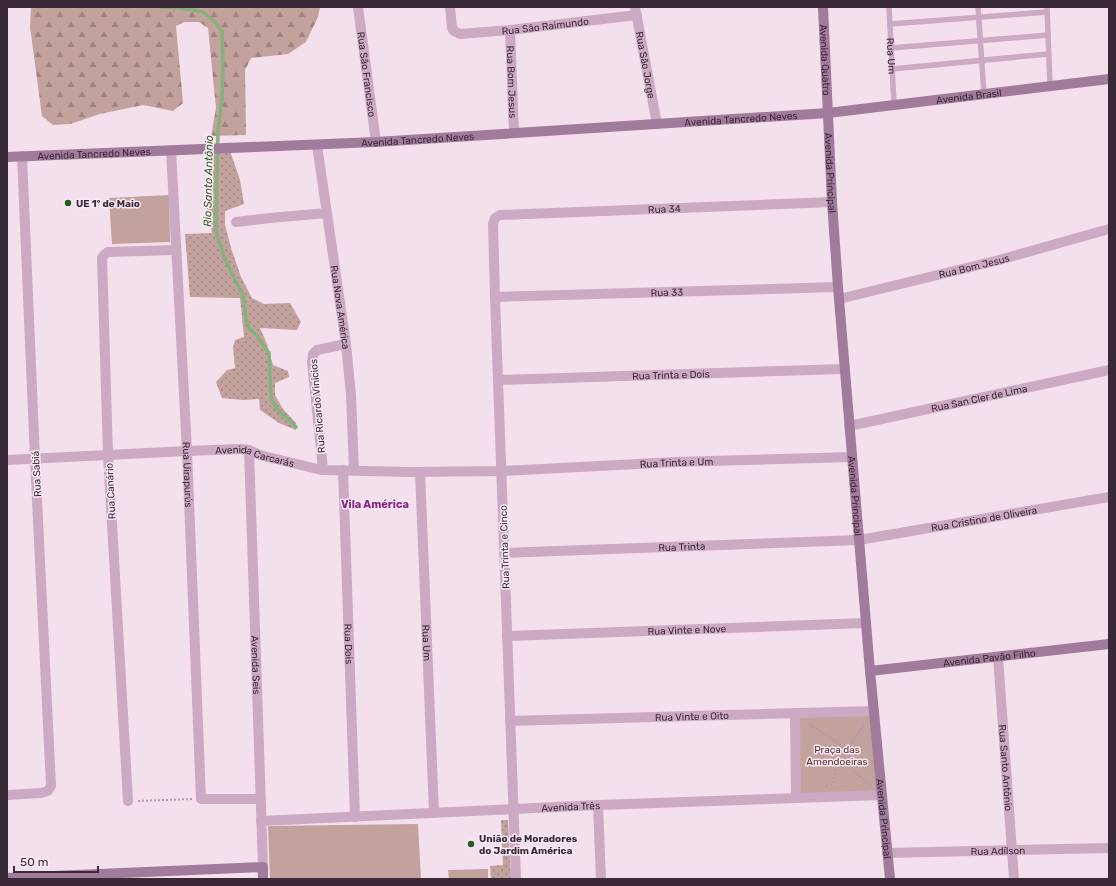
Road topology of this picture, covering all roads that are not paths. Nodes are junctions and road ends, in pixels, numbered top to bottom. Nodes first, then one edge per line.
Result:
1 (358, 7) edge
2 (450, 7) edge
3 (823, 7) edge
4 (889, 7) edge
5 (978, 7) edge
6 (1047, 10) edge
7 (636, 11) edge
8 (979, 17) junction
9 (890, 24) junction
10 (510, 30) junction
11 (1048, 35) junction
12 (980, 41) junction
13 (891, 48) junction
14 (1048, 54) junction
15 (981, 60) junction
16 (892, 69) junction
17 (1109, 79) edge
18 (1050, 86) junction
19 (984, 94) junction
20 (894, 105) junction
21 (828, 113) junction
22 (657, 124) junction
23 (514, 133) junction
24 (376, 142) junction
25 (316, 145) junction
26 (171, 150) junction
27 (22, 156) junction
28 (7, 157) edge
29 (832, 202) junction
30 (327, 213) junction
31 (497, 216) joint
32 (236, 222) dead end
33 (1109, 229) edge
34 (176, 250) junction
35 (838, 287) junction
36 (495, 297) junction
37 (838, 299) junction
38 (346, 344) junction
39 (844, 369) junction
40 (1109, 370) edge
41 (498, 380) junction
42 (849, 426) junction
43 (249, 450) junction
44 (187, 451) junction
45 (108, 455) junction
46 (852, 458) junction
47 (35, 459) junction
48 (7, 460) edge
49 (323, 469) junction
50 (343, 470) junction
51 (354, 470) junction
52 (502, 471) junction
53 (420, 472) junction
54 (1109, 497) edge
55 (859, 540) junction
56 (504, 553) junction
57 (866, 623) junction
58 (507, 636) junction
59 (1109, 644) edge
60 (998, 657) junction
61 (870, 671) junction
62 (874, 711) junction
63 (795, 713) junction
64 (510, 721) junction
65 (7, 795) edge
66 (882, 795) junction
67 (796, 798) junction
68 (260, 799) junction
69 (128, 801) road end
70 (598, 805) junction
71 (514, 810) junction
72 (434, 814) junction
73 (355, 817) junction
74 (261, 821) junction
75 (1109, 848) edge
76 (1012, 850) junction
77 (887, 853) junction
78 (263, 867) junction
79 (7, 878) edge
80 (263, 879) edge
81 (516, 879) edge
82 (601, 879) edge
83 (890, 879) edge
84 (1014, 879) edge

1 - 24 street, Rua São Francisco
2 - 10 street, Rua São Raimundo
3 - 21 street, Avenida Quatro
4 - 9 lane, Rua Um
5 - 8 lane
6 - 8 lane
6 - 11 lane
7 - 10 street, Rua São Raimundo
7 - 22 street, Rua São Jorge
8 - 9 lane
8 - 12 lane
9 - 13 lane, Rua Um
10 - 23 street, Rua Bom Jesus
11 - 12 lane
11 - 14 lane
12 - 13 lane
12 - 15 lane
13 - 16 lane, Rua Um
14 - 15 lane
14 - 18 lane
15 - 16 lane
15 - 19 lane
16 - 20 lane, Rua Um
17 - 18 street, Avenida Brasil
18 - 19 street, Avenida Brasil
19 - 20 street, Avenida Brasil
20 - 21 street, Avenida Brasil
21 - 22 street, Avenida Tancredo Neves
21 - 29 street, Avenida Principal
22 - 23 street, Avenida Tancredo Neves
23 - 24 street, Avenida Tancredo Neves
24 - 25 street, Avenida Tancredo Neves
25 - 26 street, Avenida Tancredo Neves
25 - 30 street, Rua Nova América
26 - 27 street, Avenida Tancredo Neves
26 - 34 street, Rua Uirapurύs
27 - 28 street, Avenida Tancredo Neves
27 - 47 street, Rua Sabiá
29 - 31 street, Rua 34
29 - 35 street, Avenida Principal
30 - 32 street
30 - 38 street, Rua Nova América
31 - 36 street, Rua Trinta e Cinco
33 - 37 street, Rua Bom Jesus
34 - 44 street, Rua Uirapurύs
34 - 45 street, Rua Canário
35 - 36 street, Rua 33
35 - 37 street, Avenida Principal
36 - 41 street, Rua Trinta e Cinco
37 - 39 street, Avenida Principal
38 - 49 street, Rua Ricardo Vinicios
38 - 51 street, Rua Nova América
39 - 41 street, Rua Trinta e Dois
39 - 42 street, Avenida Principal
40 - 42 street, Rua San Cler de Lima
41 - 52 street, Rua Trinta e Cinco
42 - 46 street, Avenida Principal
43 - 44 street, Avenida Carcarás
43 - 49 street, Avenida Carcarás
43 - 68 street, Avenida Seis
44 - 45 street, Avenida Carcarás
44 - 68 street, Rua Uirapurύs
45 - 47 street, Avenida Carcarás
45 - 69 street, Rua Canário
46 - 52 street, Rua Trinta e Um
46 - 55 street, Avenida Principal
47 - 48 street, Avenida Carcarás
47 - 65 street, Rua Sabiá
49 - 50 street, Avenida Carcarás
50 - 51 street, Avenida Carcarás
50 - 73 street, Rua Dois
51 - 53 street, Avenida Carcarás
52 - 53 street, Avenida Carcarás
52 - 56 street, Rua Trinta e Cinco
53 - 72 street, Rua Um
54 - 55 street, Rua Cristino de Oliveira
55 - 56 street, Rua Trinta
55 - 57 street, Avenida Principal
56 - 58 street, Rua Trinta e Cinco
57 - 58 street, Rua Vinte e Nove
57 - 61 street, Avenida Principal
58 - 64 street, Rua Trinta e Cinco
59 - 60 street, Avenida Pavão Filho
60 - 61 street, Avenida Pavão Filho
60 - 76 street, Rua Santo Antônio
61 - 62 street, Avenida Principal
62 - 63 street, Rua Vinte e Oito
62 - 66 street, Avenida Principal
63 - 64 street, Rua Vinte e Oito
63 - 67 street
64 - 71 street, Rua Trinta e Cinco
66 - 67 street, Avenida Três
66 - 77 street, Avenida Principal
67 - 70 street, Avenida Três
68 - 74 street, Avenida Seis
70 - 71 street, Avenida Três
70 - 82 street
71 - 72 street, Avenida Três
71 - 81 street, Rua Trinta e Cinco
72 - 73 street, Avenida Três
73 - 74 street, Avenida Três
74 - 78 street, Avenida Seis
75 - 76 street, Rua Adílson
76 - 77 street, Rua Adílson
76 - 84 street, Rua Santo Antônio
77 - 83 street, Avenida Principal
78 - 79 street
78 - 80 street, Avenida Seis

